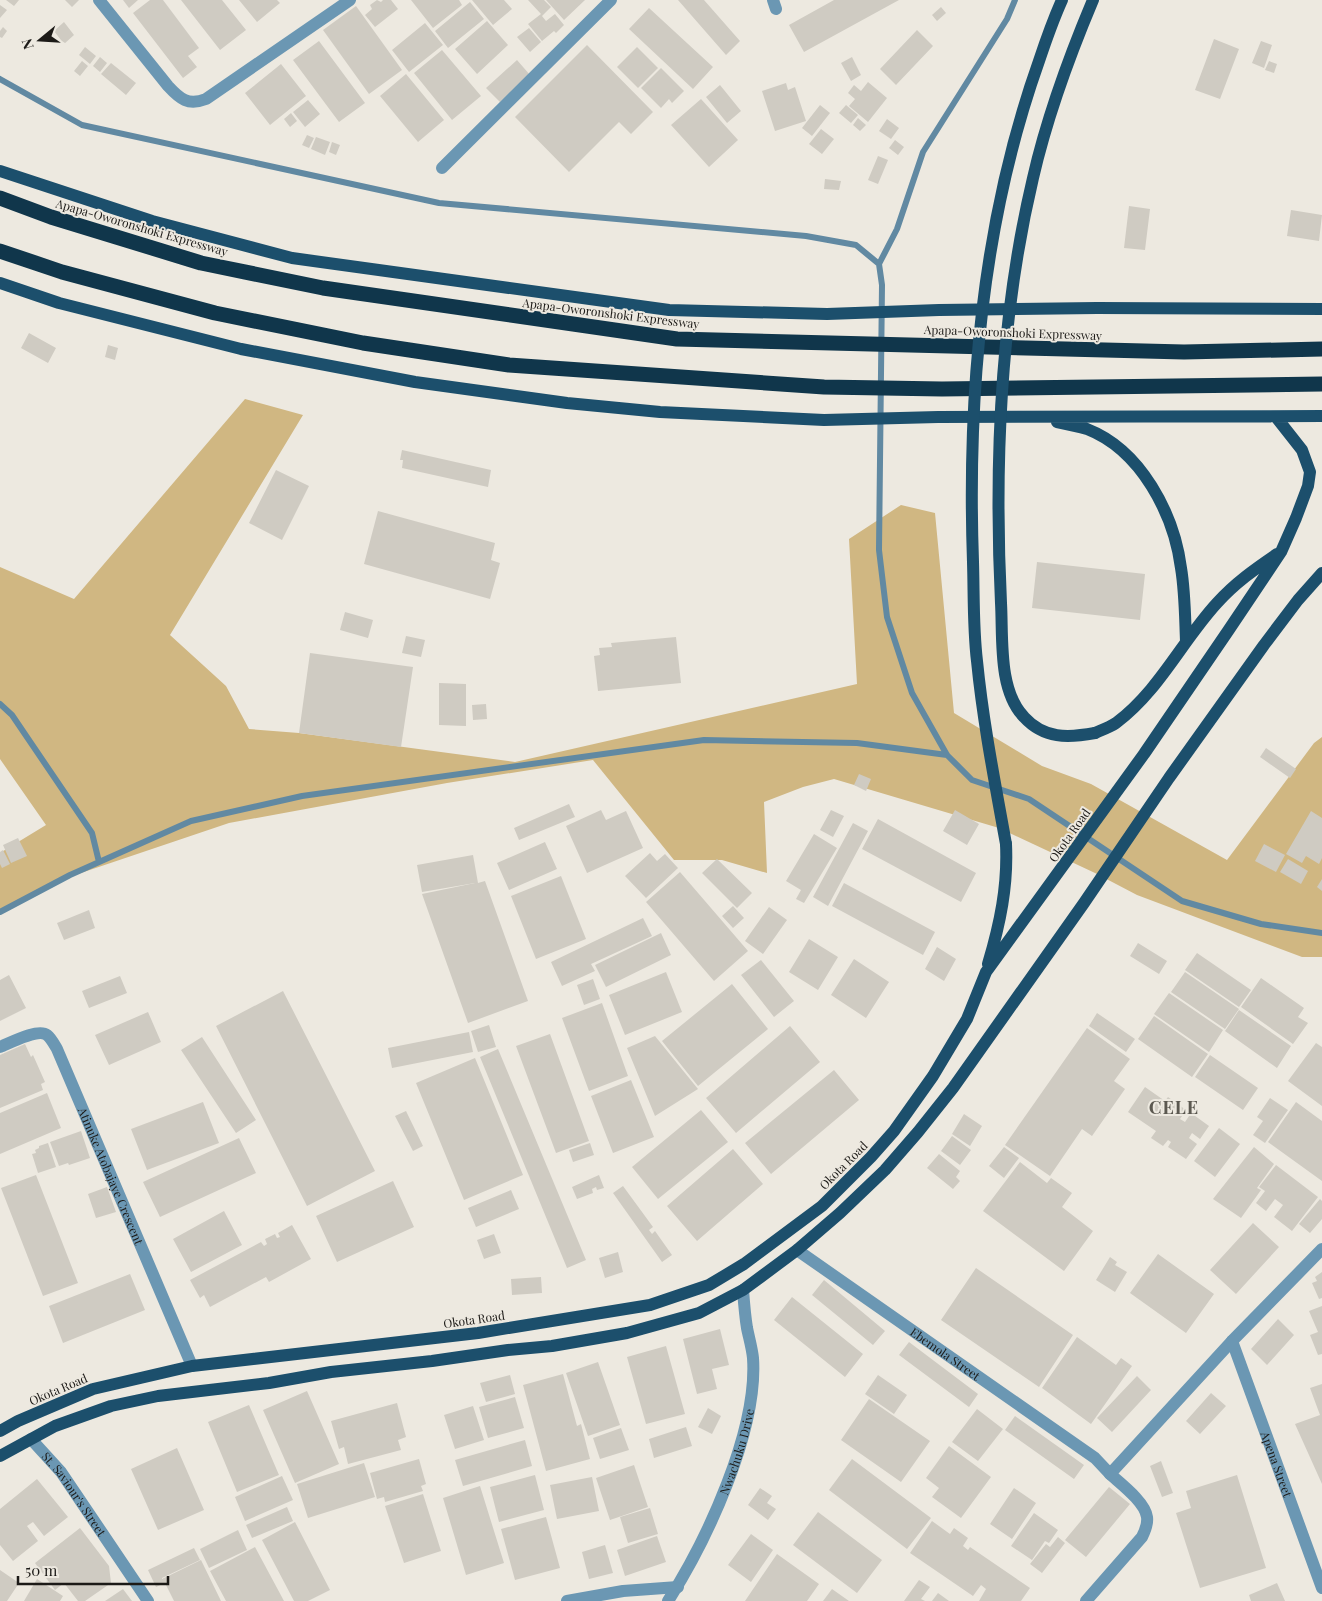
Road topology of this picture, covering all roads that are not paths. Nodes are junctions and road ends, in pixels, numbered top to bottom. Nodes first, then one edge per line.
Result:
1 (99, 0) edge
2 (350, 0) edge
3 (611, 0) edge
4 (1062, 0) edge
5 (1093, 0) edge
6 (442, 168) dead end
7 (0, 171) edge
8 (0, 198) edge
9 (0, 251) edge
10 (0, 283) edge
11 (1322, 309) edge
12 (1322, 349) edge
13 (1322, 384) edge
14 (1322, 416) edge
15 (1012, 417) junction
16 (1276, 417) junction
17 (1316, 472) edge
18 (1281, 552) junction
19 (1322, 573) edge
20 (1186, 641) junction
21 (986, 972) junction
22 (0, 1048) edge
23 (933, 1076) junction
24 (952, 1088) junction
25 (1322, 1249) edge
26 (797, 1250) junction
27 (743, 1290) junction
28 (1232, 1341) junction
29 (327, 1350) junction
30 (192, 1366) junction
31 (331, 1372) junction
32 (0, 1431) edge
33 (31, 1439) junction
34 (0, 1456) edge
35 (1110, 1474) junction
36 (678, 1586) junction
37 (1322, 1588) edge
38 (148, 1601) edge
39 (567, 1601) edge
40 (668, 1601) edge
41 (1086, 1601) edge

1 - 2 street
3 - 6 street
4 - 21 main road, bridge
5 - 20 main road, bridge
7 - 11 main road, Apapa-Oworonshoki Expressway
8 - 12 highway, Apapa-Oworonshoki Expressway
9 - 13 highway
10 - 15 main road
14 - 16 main road
15 - 16 main road
15 - 20 main road
16 - 17 main road, Okota Road
17 - 18 main road, Okota Road
18 - 20 main road
18 - 21 main road, Okota Road
19 - 24 main road
21 - 23 main road, Okota Road
22 - 30 street, Atinuke Atobajaye Crescent
23 - 24 main road
23 - 29 main road, Okota Road
24 - 26 main road
25 - 28 street
26 - 27 main road
26 - 35 street, Ebemola Street
27 - 31 main road
27 - 36 street, Nwachuku Drive
28 - 35 street
28 - 37 street, Apena Street
29 - 30 main road, Okota Road
29 - 31 main road
30 - 32 main road, Okota Road
31 - 33 main road
33 - 34 main road
33 - 38 street, St. Saviour's Street
35 - 41 street, Ebemola Street
36 - 39 street
36 - 40 street, Nwachuku Drive

